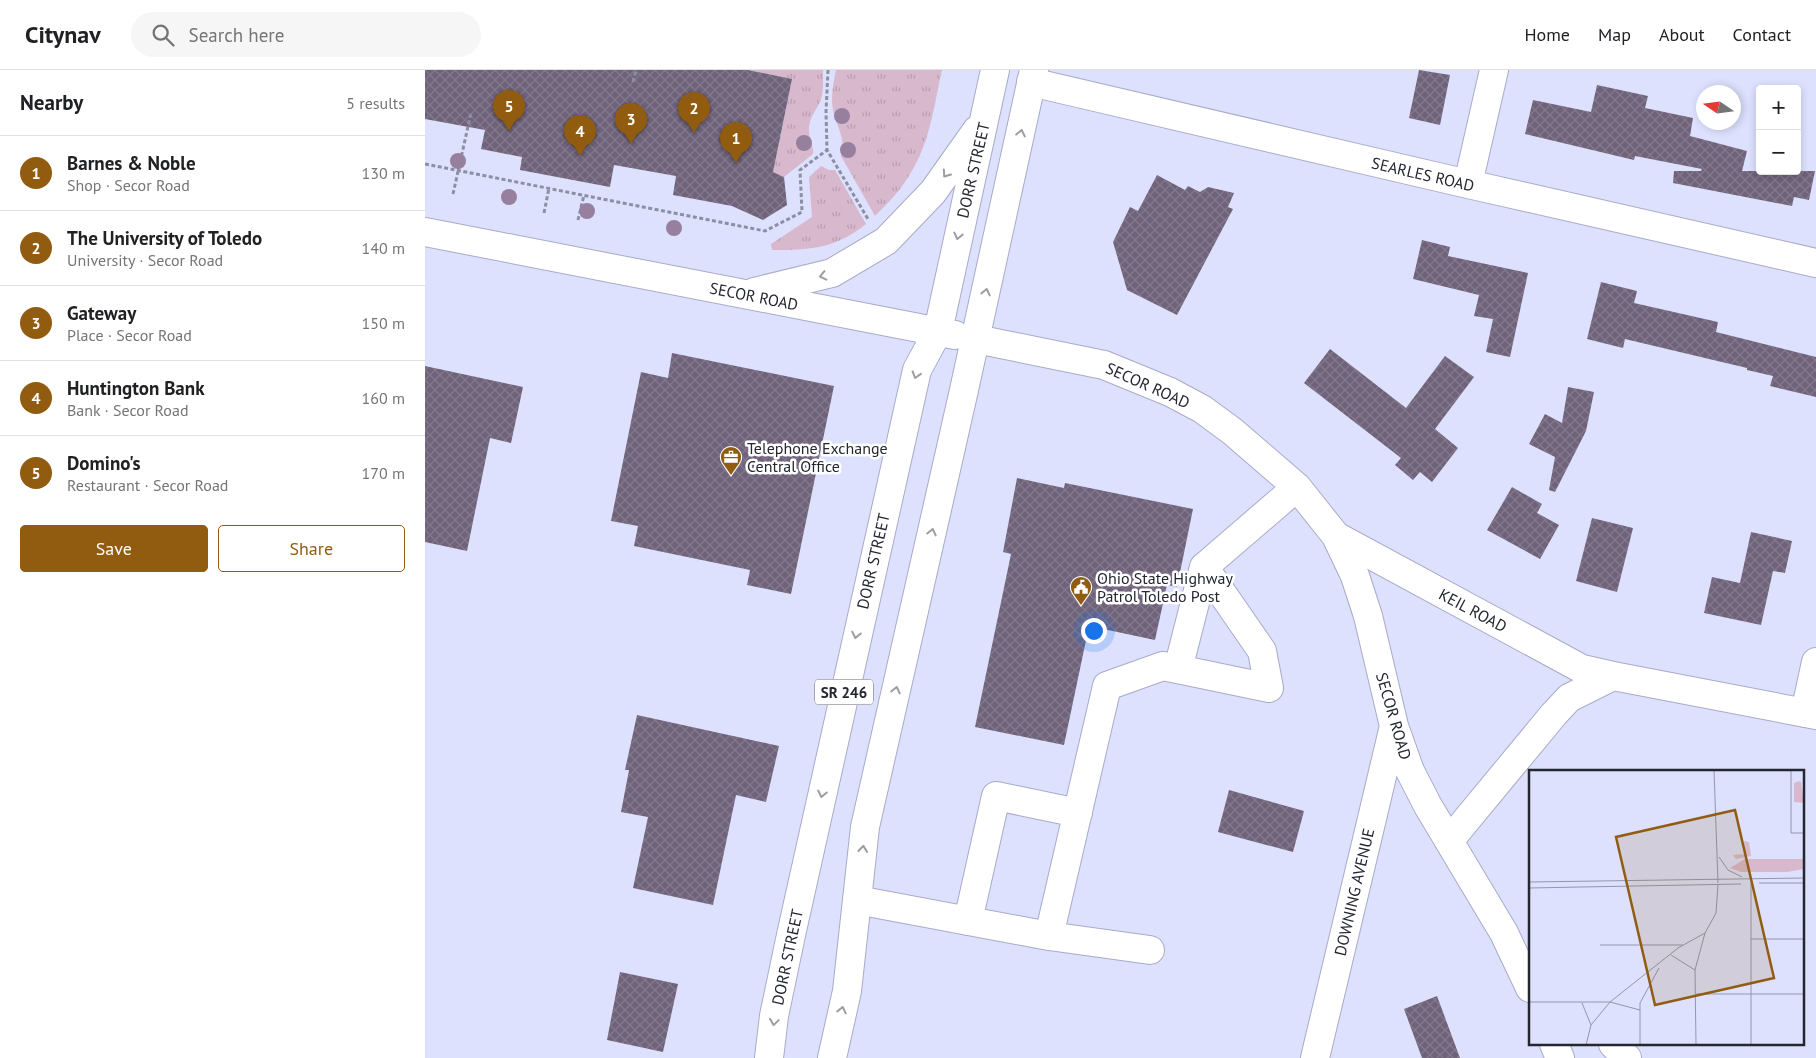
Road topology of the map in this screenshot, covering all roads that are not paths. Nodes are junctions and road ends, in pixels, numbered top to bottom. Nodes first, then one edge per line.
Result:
1 (995, 70) edge
2 (1495, 70) edge
3 (1033, 76) edge
4 (984, 120) junction
5 (1468, 184) junction
6 (425, 233) edge
7 (1816, 263) edge
8 (746, 294) junction
9 (938, 331) junction
10 (976, 339) junction
11 (1297, 487) junction
12 (1336, 536) junction
13 (1204, 567) junction
14 (1816, 662) edge
15 (1179, 669) junction
16 (1613, 676) junction
17 (1810, 714) edge
18 (1394, 726) junction
19 (1078, 813) junction
20 (1449, 841) junction
21 (857, 900) junction
22 (968, 921) junction
23 (1504, 933) junction
24 (1049, 936) junction
25 (1150, 950) dead end
26 (1529, 958) edge
27 (1529, 986) edge
28 (1556, 1046) edge
29 (1615, 1046) edge
30 (769, 1058) edge
31 (832, 1058) edge
32 (1315, 1058) edge
33 (1560, 1058) edge
34 (1627, 1058) edge

1 - 4 street, DORR STREET / SR 246
2 - 5 street
3 - 5 street, SEARLES ROAD
10 -> 3 street, SR 246
4 -> 8 street
4 -> 9 street, DORR STREET / SR 246
5 - 7 street, SEARLES ROAD
6 - 8 street, SECOR ROAD
8 - 9 street, SECOR ROAD
9 - 10 street, SECOR ROAD
9 -> 30 street, DORR STREET / SR 246
10 - 11 street, SECOR ROAD
21 -> 10 street, SR 246
11 - 12 street, SECOR ROAD
11 - 13 street
12 - 16 street, KEIL ROAD
12 - 18 street, SECOR ROAD
13 - 15 street
13 - 15 street
14 - 17 street
15 - 19 street
16 - 17 street, KEIL ROAD
16 - 20 street
18 - 20 street, SECOR ROAD
18 - 32 street, DOWNING AVENUE
19 - 22 street
19 - 24 street
20 - 23 street, SECOR ROAD
21 - 22 street
31 -> 21 street, SR 246
22 - 24 street
23 - 26 street
23 - 27 street, SECOR ROAD
24 - 25 street
28 - 33 street
29 - 34 street

